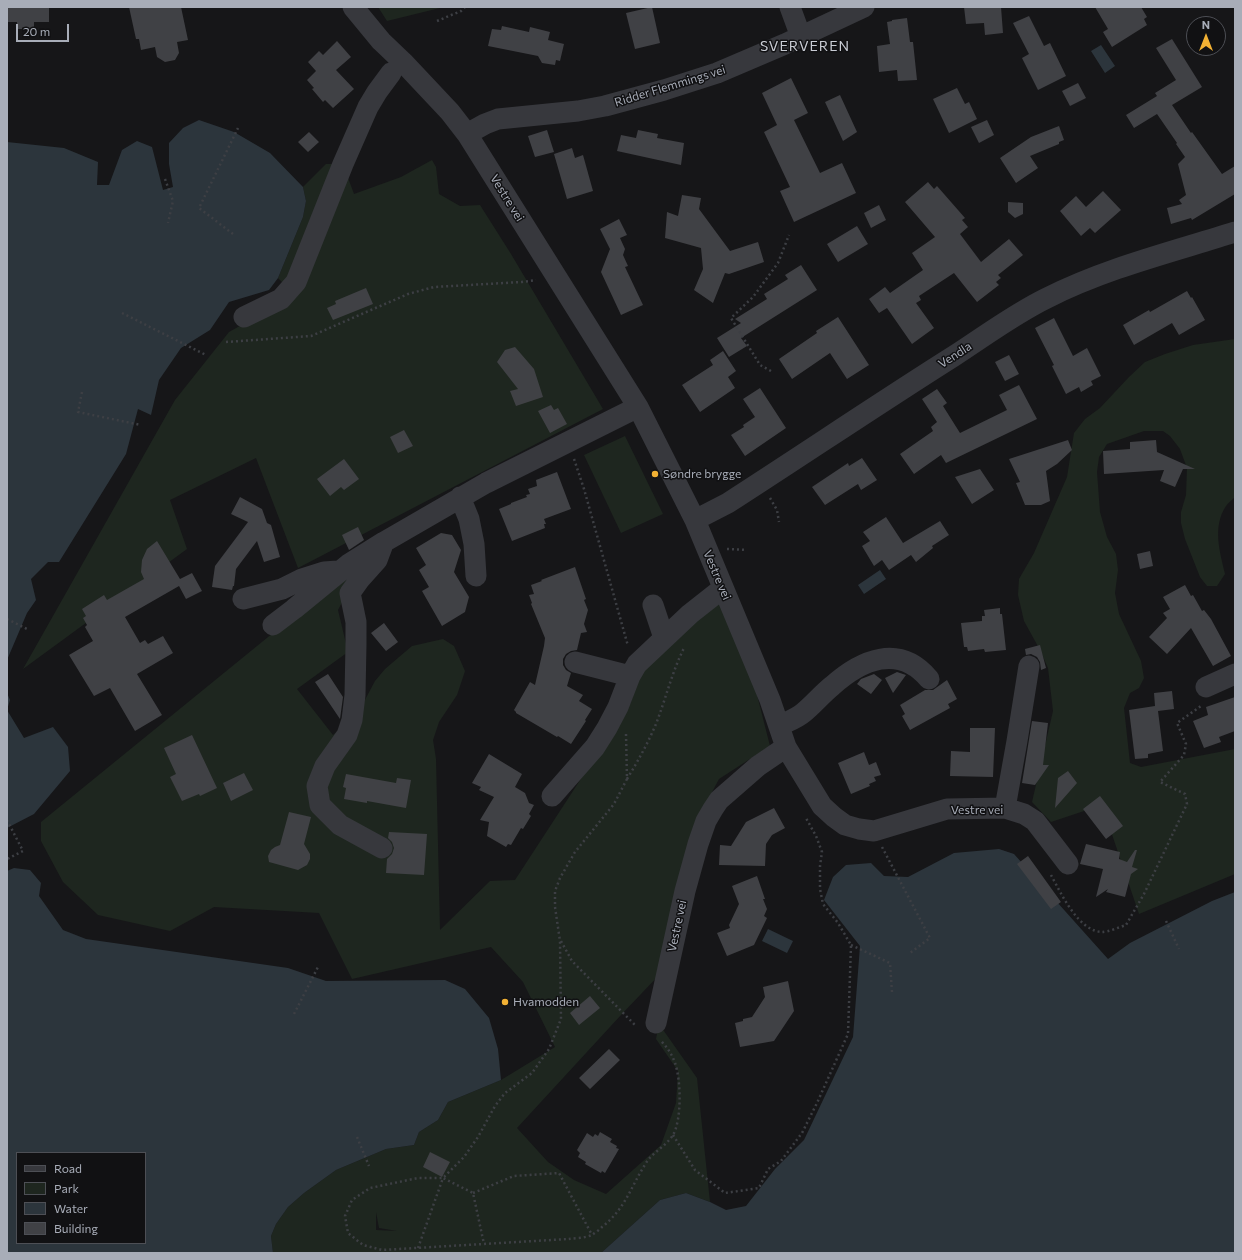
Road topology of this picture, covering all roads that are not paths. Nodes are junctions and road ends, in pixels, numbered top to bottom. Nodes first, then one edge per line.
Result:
1 (353, 7) edge
2 (790, 7) edge
3 (864, 7) edge
4 (801, 37) junction
5 (391, 72) dead end
6 (467, 134) junction
7 (1235, 232) edge
8 (244, 317) dead end
9 (638, 407) junction
10 (460, 497) junction
11 (695, 520) junction
12 (384, 542) junction
13 (340, 571) junction
14 (476, 576) dead end
15 (723, 588) junction
16 (243, 599) dead end
17 (653, 605) dead end
18 (272, 625) dead end
19 (664, 638) junction
20 (575, 662) dead end
21 (1029, 666) dead end
22 (622, 674) junction
23 (1235, 674) edge
24 (929, 679) dead end
25 (1205, 696) road end
26 (779, 726) junction
27 (786, 747) junction
28 (552, 796) dead end
29 (1005, 808) junction
30 (382, 848) dead end
31 (1068, 864) dead end
32 (651, 1029) road end

1 - 6 street, Vestre vei
2 - 4 street
3 - 4 street, Ridder Flemmings vei
4 - 6 street, Ridder Flemmings vei
5 - 8 street
6 - 9 street, Vestre vei
7 - 11 street, Vendla
9 - 10 street
9 - 11 street, Vestre vei
10 - 12 street
10 - 14 street
11 - 15 street, Vestre vei
12 - 13 street
12 - 30 street
13 - 16 street
13 - 18 street
15 - 19 street
15 - 26 street, Vestre vei
17 - 19 street
19 - 22 street
20 - 22 street
21 - 29 street
22 - 28 street
23 - 25 street
24 - 26 street
26 - 27 street, Vestre vei
27 - 29 street, Vestre vei
27 - 32 street, Vestre vei
29 - 31 street, Vestre vei

